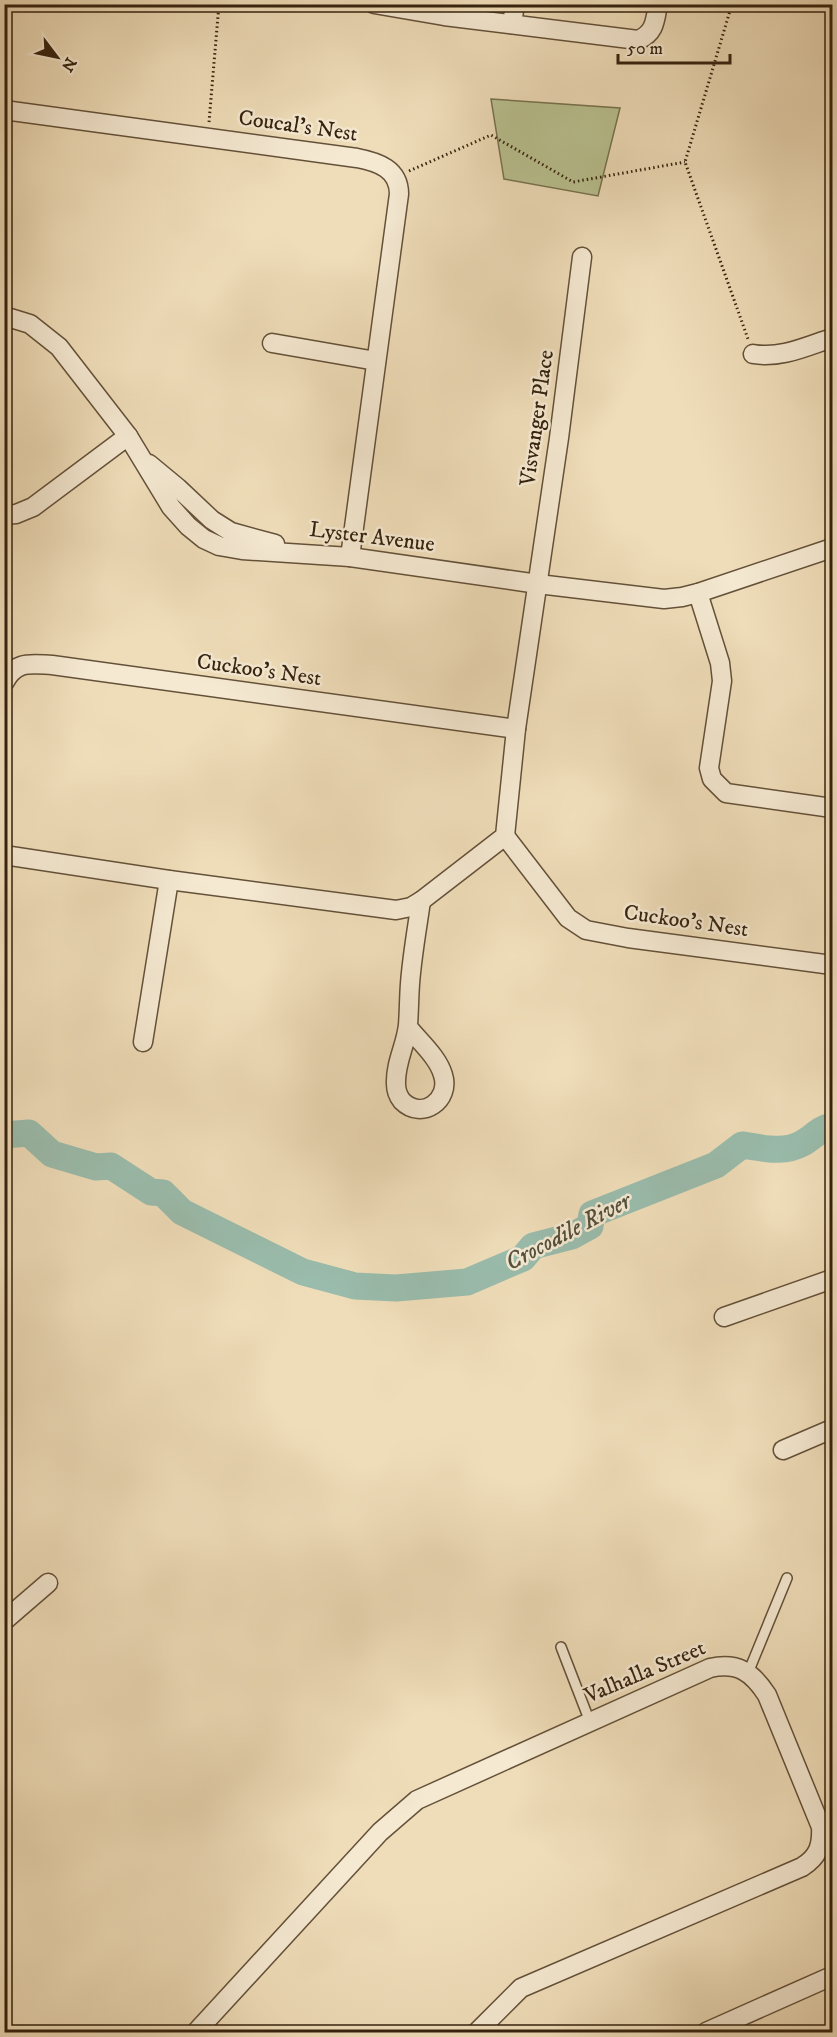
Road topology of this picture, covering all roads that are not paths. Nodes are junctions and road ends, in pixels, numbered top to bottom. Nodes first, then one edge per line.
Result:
1 (374, 4) edge
2 (515, 4) edge
3 (657, 4) edge
4 (445, 10) edge
5 (512, 24) junction
6 (4, 110) edge
7 (582, 257) dead end
8 (4, 316) edge
9 (832, 338) edge
10 (272, 343) dead end
11 (753, 354) road end
12 (376, 361) junction
13 (128, 436) junction
14 (4, 515) edge
15 (832, 548) edge
16 (350, 557) junction
17 (538, 584) junction
18 (698, 592) junction
19 (4, 683) edge
20 (516, 729) junction
21 (832, 808) edge
22 (505, 836) junction
23 (4, 855) edge
24 (169, 880) junction
25 (421, 902) junction
26 (832, 965) edge
27 (408, 1027) dead end
28 (143, 1042) dead end
29 (832, 1280) edge
30 (724, 1317) dead end
31 (832, 1429) edge
32 (783, 1450) dead end
33 (787, 1578) dead end
34 (48, 1583) dead end
35 (4, 1621) edge
36 (561, 1647) dead end
37 (748, 1673) junction
38 (590, 1722) junction
39 (832, 1976) edge
40 (196, 2032) edge
41 (477, 2032) edge
42 (705, 2032) edge

1 - 4 street
2 - 5 street
3 - 5 street
4 - 5 street
6 - 12 street, Coucal's Nest
7 - 17 street, Visvanger Place
8 - 13 street, Lyster Avenue
9 - 11 street
10 - 12 street
12 - 16 street
13 - 14 street
13 - 16 street, Lyster Avenue
15 - 18 street, Lyster Avenue
16 - 17 street, Lyster Avenue
17 - 18 street, Lyster Avenue
17 - 20 street
18 - 21 street
19 - 20 street, Cuckoo's Nest
20 - 22 street
22 - 25 street
22 - 26 street, Cuckoo's Nest
23 - 24 street
24 - 25 street
24 - 28 street
25 - 27 street
29 - 30 street
31 - 32 street
33 - 37 lane
34 - 35 street
36 - 38 lane
37 - 38 street, Valhalla Street
37 - 41 street
38 - 40 street, Valhalla Street
39 - 42 street

